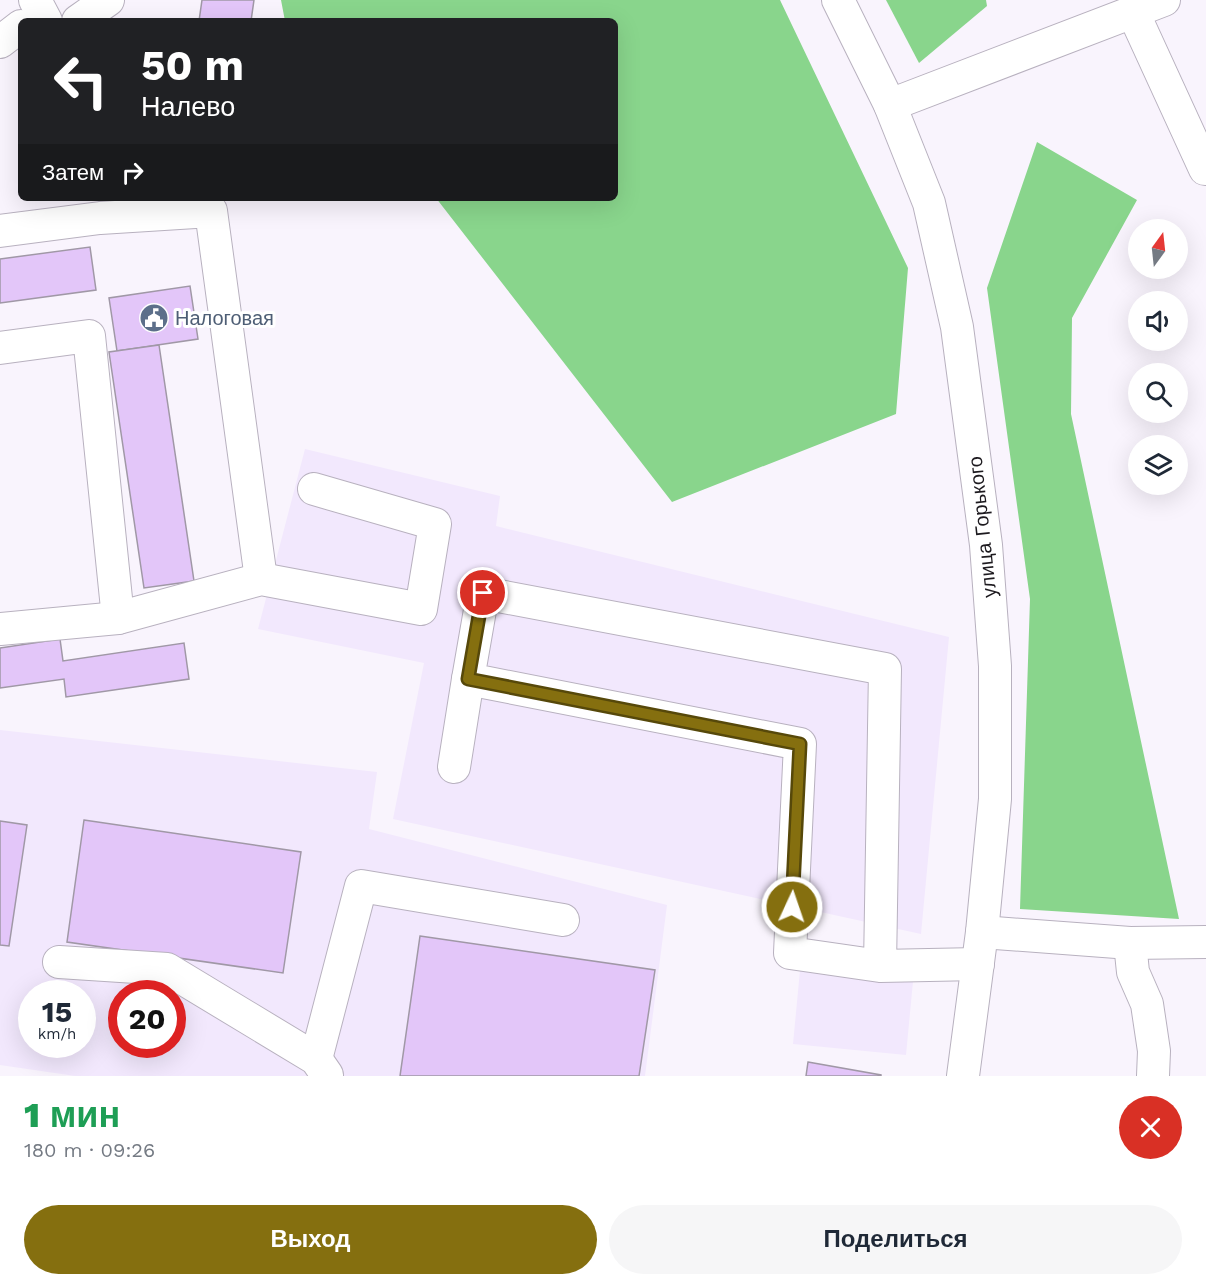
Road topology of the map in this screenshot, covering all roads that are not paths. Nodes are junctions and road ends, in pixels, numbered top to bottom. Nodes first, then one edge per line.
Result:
1 (108, 0) edge
2 (838, 0) edge
3 (1164, 0) edge
4 (1133, 12) junction
5 (82, 18) edge
6 (18, 28) edge
7 (0, 42) edge
8 (890, 105) junction
9 (1206, 169) edge
10 (99, 208) edge
11 (0, 231) edge
12 (0, 348) edge
13 (314, 489) dead end
14 (261, 579) junction
15 (118, 618) junction
16 (0, 629) edge
17 (468, 679) junction
18 (454, 767) dead end
19 (563, 920) dead end
20 (982, 932) junction
21 (1206, 942) edge
22 (1130, 943) junction
23 (59, 962) dead end
24 (978, 964) junction
25 (880, 966) junction
26 (322, 1068) edge
27 (963, 1076) edge
28 (1153, 1076) edge

1 - 5 street
2 - 8 street, улица Горького
3 - 4 street
4 - 8 street
4 - 9 street
6 - 7 street
8 - 20 street, улица Горького
10 - 11 street
10 - 14 street
12 - 15 street
13 - 14 street
14 - 15 street
15 - 16 street
17 - 18 street
17 - 25 street
17 - 25 street
19 - 26 street
20 - 22 street
20 - 24 street, улица Горького
21 - 22 street
22 - 28 street
23 - 26 street
24 - 25 street
24 - 27 street, улица Горького

